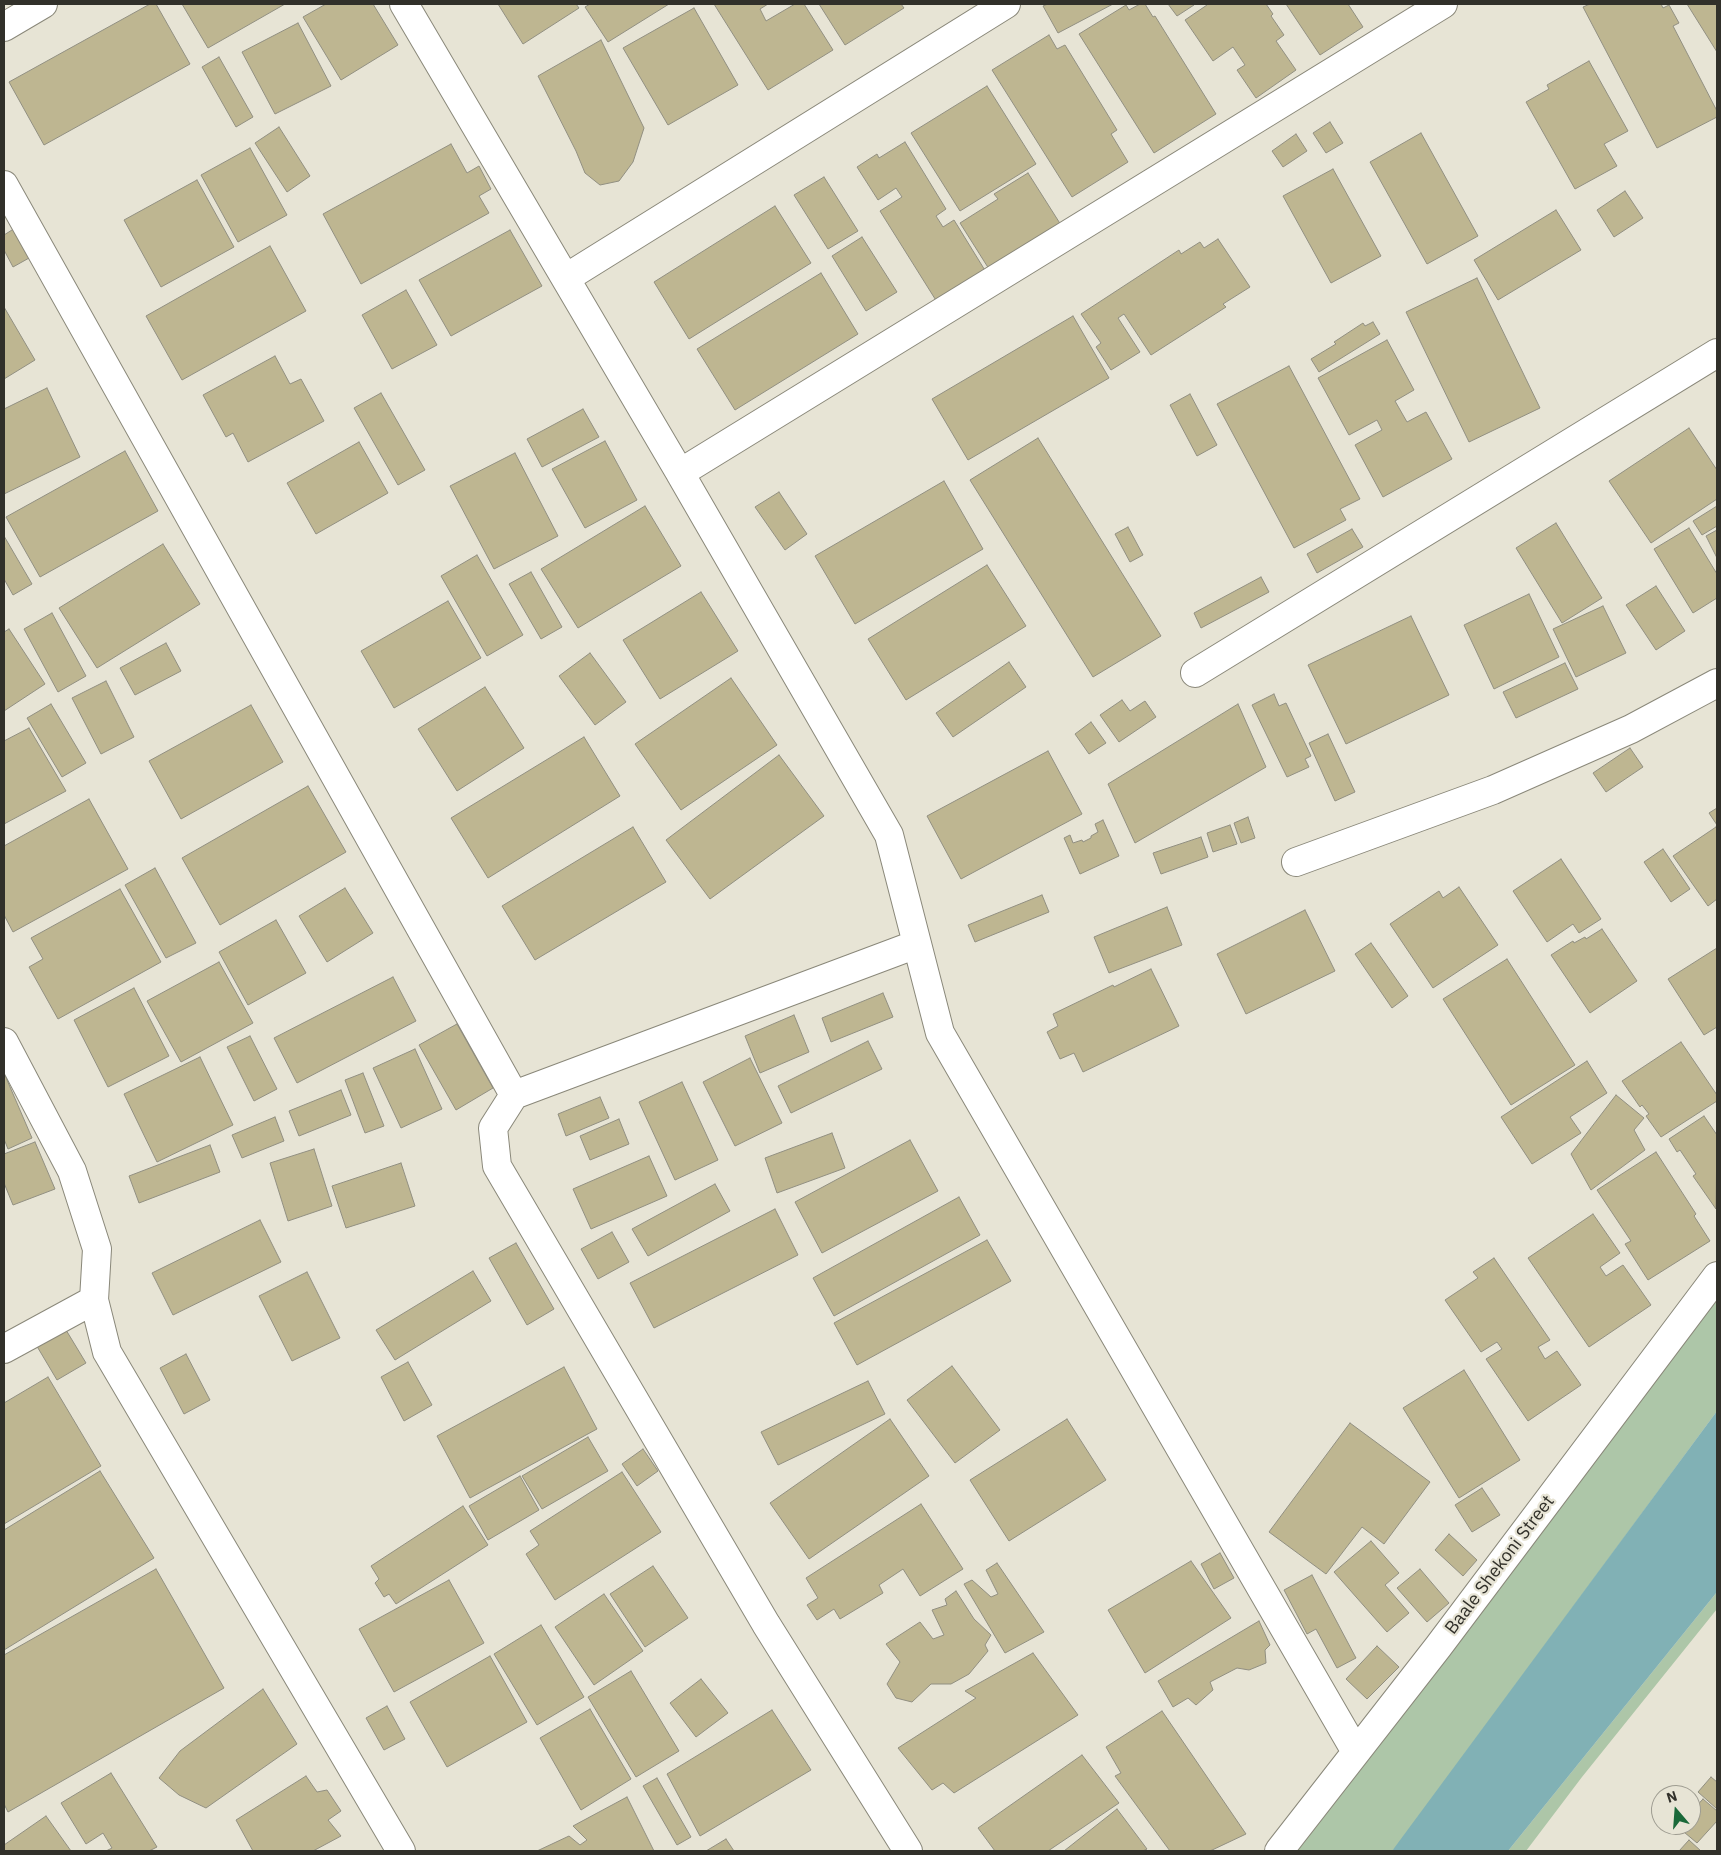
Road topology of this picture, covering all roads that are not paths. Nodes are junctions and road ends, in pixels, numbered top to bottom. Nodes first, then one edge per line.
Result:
1 (43, 4) edge
2 (404, 4) edge
3 (1006, 4) edge
4 (1443, 4) edge
5 (4, 27) edge
6 (4, 185) edge
7 (566, 278) junction
8 (1717, 353) edge
9 (680, 473) junction
10 (1195, 674) dead end
11 (1717, 683) edge
12 (1296, 862) dead end
13 (918, 944) junction
14 (4, 1042) edge
15 (514, 1095) junction
16 (1717, 1276) edge
17 (94, 1300) junction
18 (4, 1349) edge
19 (1356, 1752) junction
20 (401, 1851) edge
21 (908, 1851) edge
22 (1280, 1851) edge

1 - 5 street
2 - 7 street
3 - 7 street
4 - 9 street
6 - 15 street
7 - 9 street
8 - 10 street
9 - 13 street
11 - 12 street
13 - 15 street
13 - 19 street
14 - 17 street
15 - 21 street
16 - 19 street, Baale Shekoni Street
17 - 18 street
17 - 20 street
19 - 22 street, Baale Shekoni Street

